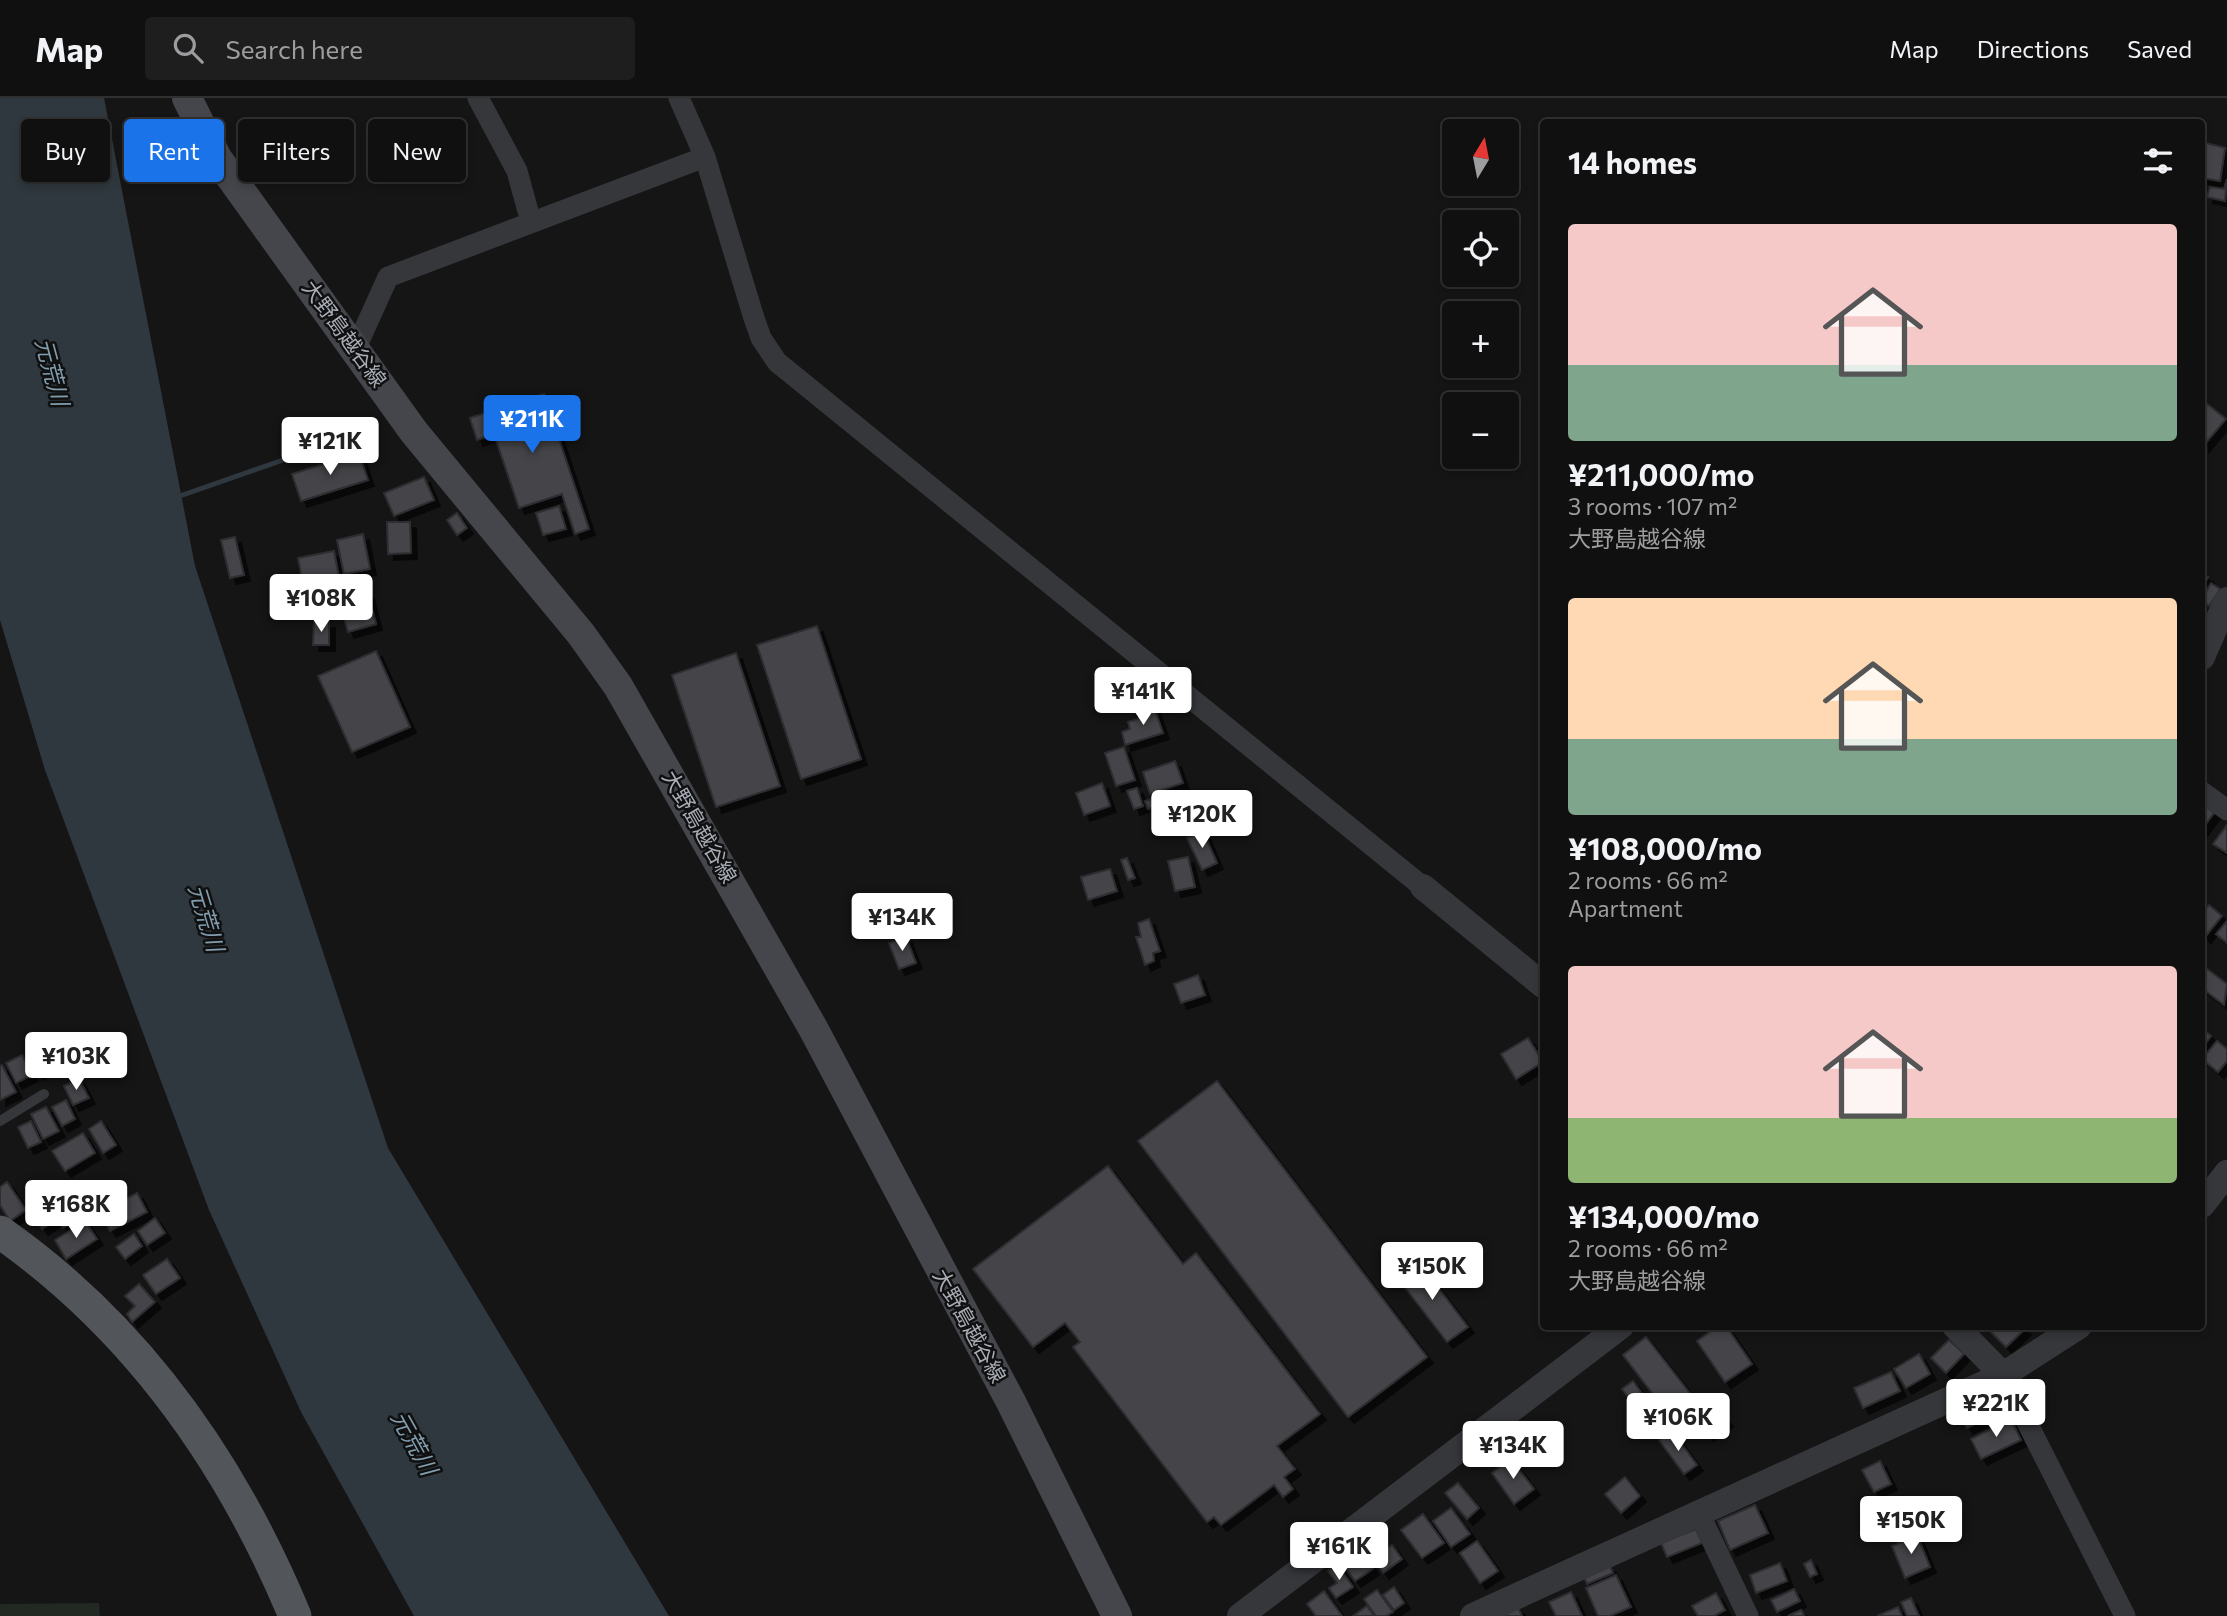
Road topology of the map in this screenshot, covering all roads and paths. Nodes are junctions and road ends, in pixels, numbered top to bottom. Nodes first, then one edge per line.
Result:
1 (187, 98) edge
2 (478, 98) edge
3 (679, 98) edge
4 (705, 157) junction
5 (531, 222) junction
6 (355, 350) junction
7 (2227, 600) edge
8 (2205, 650) edge
9 (2205, 794) edge
10 (2227, 810) edge
11 (1423, 887) joint
12 (1540, 983) edge
13 (44, 1094) dead end
14 (0, 1121) edge
15 (2227, 1173) edge
16 (2205, 1201) edge
17 (0, 1232) edge
18 (1616, 1330) edge
19 (1959, 1330) edge
20 (2073, 1330) edge
21 (2003, 1375) junction
22 (1698, 1511) junction
23 (295, 1616) edge
24 (1117, 1616) edge
25 (1240, 1616) edge
26 (1473, 1616) edge
27 (1748, 1616) edge
28 (2125, 1616) edge

1 - 6 main road, 大野島越谷線
2 - 5 street
3 - 4 street
4 - 5 street
4 - 11 street
5 - 6 street
6 - 24 main road, 大野島越谷線
7 - 8 street
9 - 10 street
11 - 12 street
13 - 14 lane
15 - 16 street
17 - 23 main road
18 - 25 street
19 - 21 street
20 - 21 street
21 - 22 street
21 - 28 street
22 - 26 street
22 - 27 street

